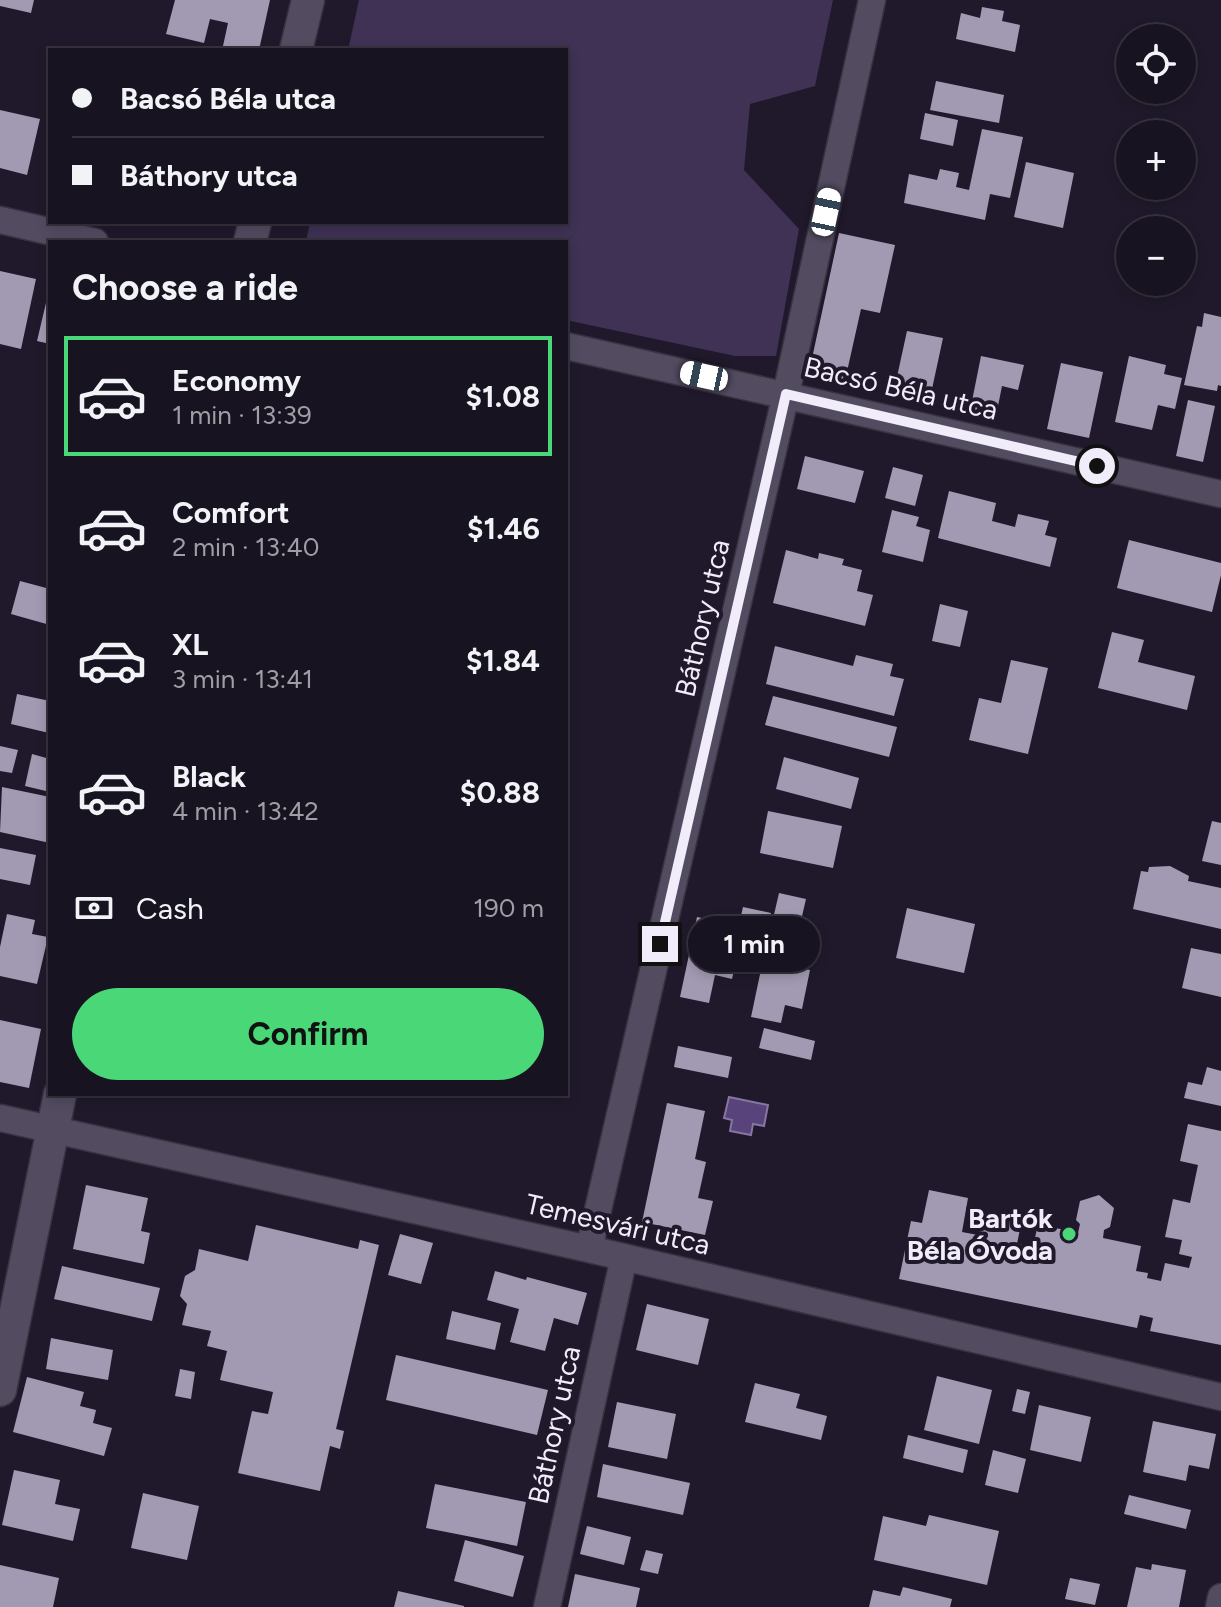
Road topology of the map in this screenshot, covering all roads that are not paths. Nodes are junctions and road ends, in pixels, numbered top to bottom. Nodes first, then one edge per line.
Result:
1 (308, 0) edge
2 (872, 0) edge
3 (296, 48) edge
4 (0, 220) edge
5 (86, 240) edge
6 (568, 346) edge
7 (786, 394) junction
8 (1221, 494) edge
9 (60, 1096) edge
10 (0, 1118) edge
11 (52, 1130) junction
12 (589, 1249) junction
13 (624, 1257) junction
14 (0, 1390) edge
15 (1221, 1397) edge
16 (1221, 1597) edge
17 (547, 1607) edge
18 (1219, 1607) edge

1 - 3 street
2 - 7 street, Báthory utca
4 - 5 street
6 - 7 street, Bacsó Béla utca
7 - 8 street, Bacsó Béla utca
7 - 12 street, Báthory utca
9 - 11 street
10 - 11 street, Temesvári utca
11 - 12 street, Temesvári utca
11 - 14 street
12 - 13 street, Temesvári utca
13 - 15 street, Temesvári utca
13 - 17 street, Báthory utca
16 - 18 street

